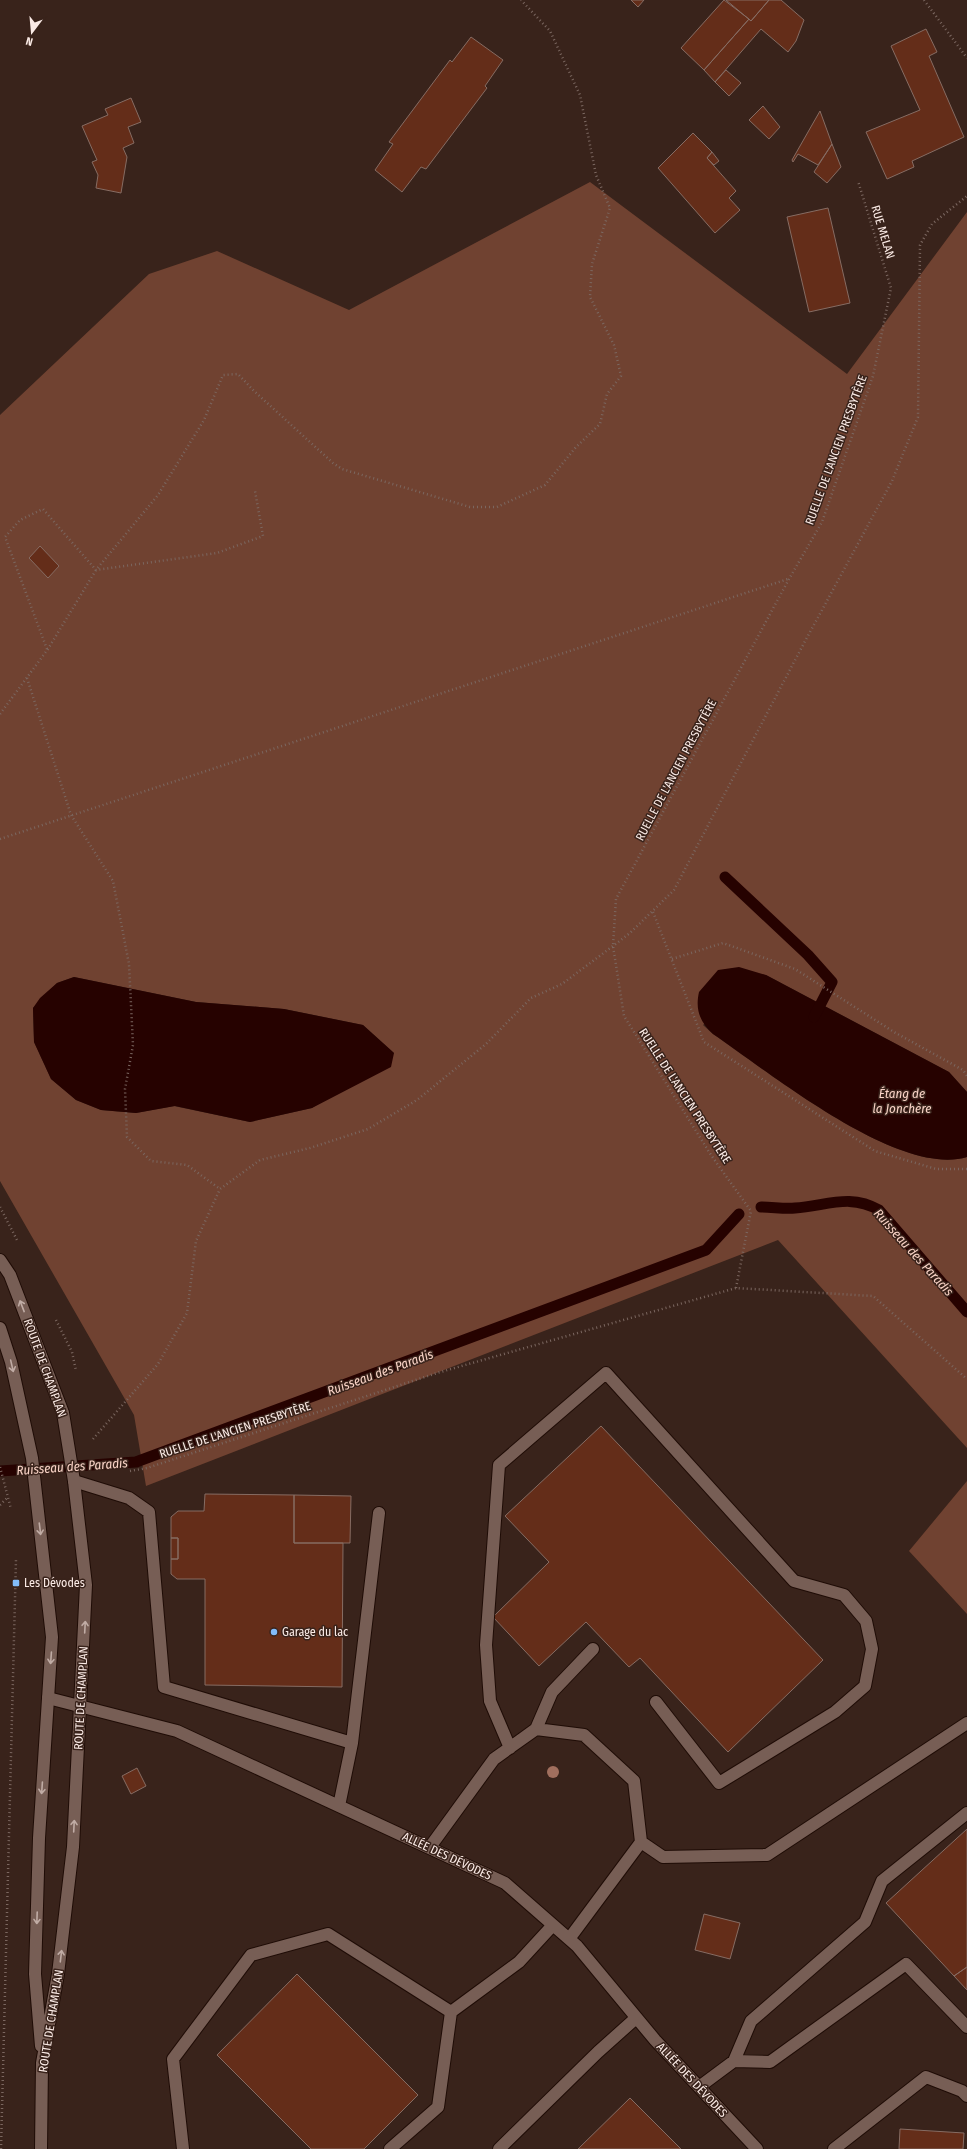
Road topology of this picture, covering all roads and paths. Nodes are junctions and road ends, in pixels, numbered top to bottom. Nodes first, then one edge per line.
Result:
1 (521, 0) edge
2 (924, 0) edge
3 (967, 58) edge
4 (858, 181) dead end
5 (967, 196) edge
6 (891, 288) joint
7 (255, 491) dead end
8 (96, 570) junction
9 (789, 579) junction
10 (48, 649) junction
11 (27, 678) junction
12 (0, 714) edge
13 (71, 815) junction
14 (0, 839) edge
15 (653, 911) junction
16 (613, 946) junction
17 (672, 959) junction
18 (967, 1076) edge
19 (967, 1169) edge
20 (220, 1188) junction
21 (0, 1260) edge
22 (736, 1288) junction
23 (0, 1328) edge
24 (967, 1379) edge
25 (89, 1444) dead end
26 (0, 1466) edge
27 (126, 1472) dead end
28 (74, 1481) junction
29 (7, 1497) junction
30 (0, 1505) edge
31 (11, 1511) dead end
32 (379, 1513) dead end
33 (16, 1554) dead end
34 (594, 1650) dead end
35 (48, 1698) junction
36 (656, 1702) dead end
37 (81, 1706) junction
38 (967, 1723) edge
39 (536, 1729) junction
40 (352, 1743) junction
41 (510, 1748) junction
42 (339, 1806) junction
43 (967, 1813) edge
44 (641, 1842) junction
45 (430, 1847) junction
46 (554, 1925) junction
47 (569, 1939) junction
48 (451, 2012) junction
49 (636, 2018) junction
50 (967, 2027) edge
51 (734, 2062) junction
52 (42, 2063) junction
53 (699, 2087) junction
54 (967, 2096) edge
55 (1, 2149) edge
56 (41, 2149) edge
57 (183, 2149) edge
58 (390, 2149) edge
59 (499, 2149) edge
60 (756, 2149) edge
61 (834, 2149) edge

1 - 8 path
2 - 3 path
4 - 6 path, RUE MELAN
5 - 15 path
6 - 9 path, RUELLE DE L'ANCIEN PRESBYTÈRE
7 - 8 path
8 - 10 path
8 - 10 path
9 - 13 path
9 - 16 path, RUELLE DE L'ANCIEN PRESBYTÈRE
10 - 11 path
11 - 12 path
11 - 13 path
13 - 14 path
13 - 20 path
15 - 16 path
15 - 17 path
16 - 20 path
16 - 22 path, RUELLE DE L'ANCIEN PRESBYTÈRE
17 - 18 path
17 - 19 path
20 - 25 path
28 -> 21 street, ROUTE DE CHAMPLAN
22 - 24 path
22 - 27 path, RUELLE DE L'ANCIEN PRESBYTÈRE
23 -> 35 street
26 - 29 path
37 -> 28 street, ROUTE DE CHAMPLAN
28 - 40 street
29 - 30 path
29 - 31 path
32 - 40 street
33 - 55 path
34 - 39 street
35 - 37 street, ALLÉE DES DÉVODES
35 -> 52 street
36 - 41 street
37 - 42 street, ALLÉE DES DÉVODES
52 -> 37 street, ROUTE DE CHAMPLAN
38 - 44 street
39 - 41 street
39 - 44 street
40 - 42 street
41 - 45 street
42 - 45 street, ALLÉE DES DÉVODES
43 - 51 street
44 - 47 street
45 - 46 street, ALLÉE DES DÉVODES
46 - 47 street, ALLÉE DES DÉVODES
46 - 48 street
47 - 49 street, ALLÉE DES DÉVODES
48 - 57 street
48 - 58 street
49 - 53 street, ALLÉE DES DÉVODES
49 - 59 street
50 - 51 street
51 - 53 street
52 - 56 street, ROUTE DE CHAMPLAN
53 - 60 street, ALLÉE DES DÉVODES
54 - 61 street

